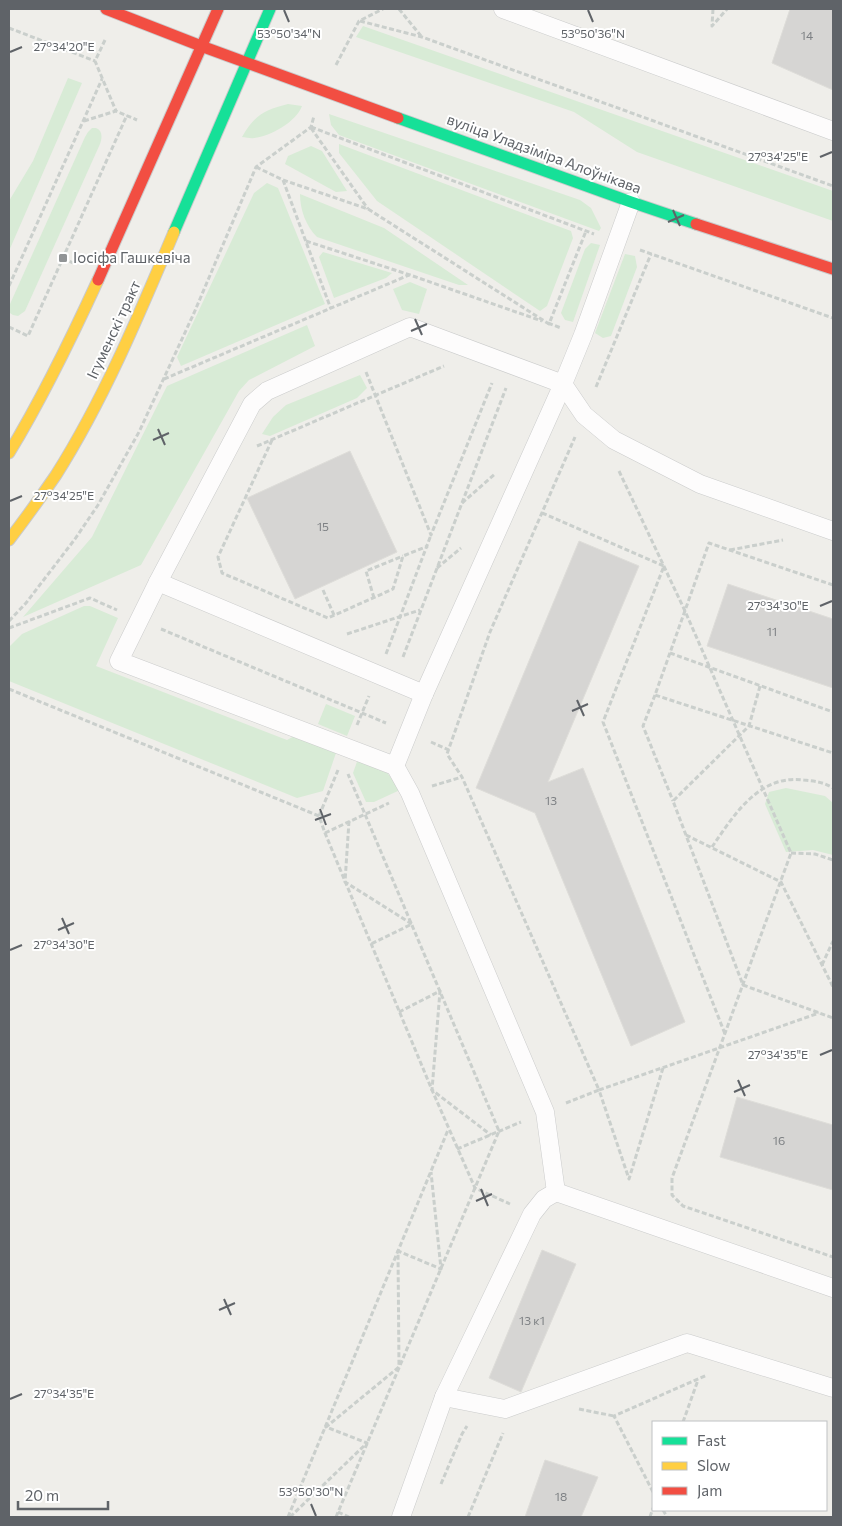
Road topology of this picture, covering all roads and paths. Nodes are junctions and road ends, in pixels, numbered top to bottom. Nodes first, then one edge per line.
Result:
1 (106, 9) edge
2 (218, 9) edge
3 (270, 9) edge
4 (384, 9) edge
5 (400, 9) edge
6 (504, 9) edge
7 (713, 9) edge
8 (727, 9) edge
9 (9, 28) edge
10 (108, 33) dead end
11 (422, 37) junction
12 (201, 46) junction
13 (95, 61) junction
14 (247, 63) junction
15 (102, 79) junction
16 (116, 111) junction
17 (127, 115) junction
18 (84, 121) junction
19 (142, 122) dead end
20 (311, 127) junction
21 (833, 131) edge
22 (256, 167) junction
23 (283, 180) junction
24 (833, 186) edge
25 (631, 202) junction
26 (368, 209) junction
27 (586, 231) junction
28 (306, 241) junction
29 (616, 241) junction
30 (651, 254) junction
31 (833, 269) edge
32 (410, 275) junction
33 (9, 286) edge
34 (331, 309) junction
35 (833, 318) edge
36 (549, 324) junction
37 (9, 327) edge
38 (583, 336) junction
39 (613, 346) junction
40 (363, 365) dead end
41 (446, 366) dead end
42 (163, 379) junction
43 (494, 379) dead end
44 (508, 383) dead end
45 (563, 384) junction
46 (376, 395) junction
47 (584, 415) junction
48 (272, 440) junction
49 (250, 449) dead end
50 (9, 453) edge
51 (618, 470) dead end
52 (496, 473) dead end
53 (461, 503) junction
54 (542, 514) junction
55 (833, 531) edge
56 (432, 535) junction
57 (9, 540) edge
58 (788, 540) dead end
59 (428, 546) junction
60 (462, 547) dead end
61 (729, 550) junction
62 (403, 556) junction
63 (664, 566) junction
64 (436, 570) junction
65 (158, 582) junction
66 (833, 585) edge
67 (323, 590) dead end
68 (374, 598) junction
69 (420, 610) junction
70 (685, 611) junction
71 (334, 615) junction
72 (400, 617) junction
73 (140, 620) junction
74 (9, 621) edge
75 (9, 628) edge
76 (338, 631) dead end
77 (347, 634) junction
78 (355, 638) dead end
79 (379, 648) dead end
80 (387, 651) junction
81 (670, 653) junction
82 (710, 668) junction
83 (760, 686) junction
84 (9, 690) edge
85 (424, 694) junction
86 (656, 695) junction
87 (833, 712) edge
88 (734, 721) junction
89 (749, 726) junction
90 (408, 733) junction
91 (740, 735) junction
92 (449, 750) junction
93 (833, 753) edge
94 (395, 766) junction
95 (346, 769) dead end
96 (763, 787) junction
97 (833, 788) edge
98 (673, 801) junction
99 (349, 821) dead end
100 (686, 835) junction
101 (712, 847) junction
102 (791, 853) junction
103 (833, 860) edge
104 (345, 882) junction
105 (781, 882) junction
106 (412, 924) junction
107 (833, 941) edge
108 (371, 944) junction
109 (822, 965) junction
110 (743, 985) junction
111 (833, 987) edge
112 (440, 991) junction
113 (399, 1012) junction
114 (819, 1013) junction
115 (833, 1018) edge
116 (725, 1034) junction
117 (720, 1048) junction
118 (663, 1068) junction
119 (432, 1090) junction
120 (599, 1090) junction
121 (448, 1130) junction
122 (490, 1135) dead end
123 (431, 1172) junction
124 (475, 1188) junction
125 (556, 1192) junction
126 (532, 1214) junction
127 (398, 1252) junction
128 (833, 1258) edge
129 (441, 1268) junction
130 (833, 1288) edge
131 (399, 1367) junction
132 (714, 1372) dead end
133 (699, 1379) junction
134 (833, 1388) edge
135 (444, 1397) junction
136 (575, 1408) dead end
137 (614, 1416) junction
138 (684, 1421) edge
139 (475, 1423) dead end
140 (326, 1427) junction
141 (496, 1429) dead end
142 (367, 1443) junction
143 (652, 1490) edge
144 (438, 1492) dead end
145 (338, 1512) junction
146 (289, 1517) edge
147 (336, 1517) edge
148 (349, 1517) edge
149 (402, 1517) edge
150 (468, 1517) edge

1 - 12 main road, вуліца Уладзіміра Алоўнікава
2 - 12 main road
3 - 14 main road, Ігуменскі тракт
4 - 11 path
5 - 11 path
6 - 21 lane
7 - 8 path
9 - 13 path
10 - 13 path
11 - 24 path
12 - 14 main road, вуліца Уладзіміра Алоўнікава
12 - 50 main road
13 - 15 path
14 - 25 main road, вуліца Уладзіміра Алоўнікава
14 - 57 main road, Ігуменскі тракт
15 - 16 path
15 - 18 path
16 - 17 path
16 - 18 path
17 - 19 path
17 - 37 path
18 - 33 path
20 - 22 path
20 - 26 path
20 - 27 path
22 - 23 path
22 - 42 path
23 - 26 path
23 - 28 path
25 - 29 lane
25 - 31 main road, вуліца Уладзіміра Алоўнікава
26 - 36 path
27 - 29 path
27 - 36 path
28 - 32 path
28 - 34 path
29 - 30 path
29 - 38 lane
30 - 35 path
30 - 39 path
32 - 34 path
32 - 36 path
34 - 42 path
36 - 38 path
38 - 39 path
38 - 45 lane
39 - 47 path
40 - 46 path
41 - 46 path
42 - 74 path
43 - 56 path
44 - 53 path
45 - 47 lane
45 - 65 lane
45 - 85 lane
46 - 48 path
46 - 56 path
47 - 54 path
47 - 55 lane
48 - 49 path
48 - 71 path
51 - 63 path
52 - 53 path
53 - 64 path
54 - 63 path
54 - 92 path
56 - 59 path
58 - 61 path
59 - 62 path
59 - 72 path
60 - 64 path
61 - 66 path
61 - 70 path
62 - 68 path
62 - 68 path
63 - 70 path
63 - 116 path
64 - 69 path
65 - 73 lane
65 - 85 lane
67 - 71 path
68 - 71 path
69 - 72 path
69 - 80 path
70 - 81 path
70 - 82 path
72 - 77 path
72 - 80 path
73 - 75 path
73 - 90 path
73 - 94 lane
76 - 77 path
77 - 78 path
79 - 80 path
81 - 82 path
81 - 86 path
82 - 83 path
82 - 88 path
83 - 87 path
83 - 89 path
84 - 104 path
85 - 90 lane
86 - 88 path
86 - 98 path
88 - 89 path
88 - 91 path
89 - 91 path
89 - 93 path
90 - 92 path
90 - 94 lane
91 - 96 path
91 - 98 path
92 - 120 path
94 - 125 lane
95 - 106 path
96 - 97 path
96 - 101 path
96 - 102 path
98 - 100 path
99 - 104 path
100 - 101 path
100 - 110 path
101 - 105 path
102 - 103 path
102 - 105 path
104 - 106 path
104 - 108 path
105 - 109 path
105 - 110 path
106 - 108 path
106 - 112 path
107 - 109 path
108 - 113 path
109 - 111 path
110 - 114 path
110 - 116 path
112 - 113 path
112 - 119 path
112 - 124 path
113 - 119 path
114 - 115 path
114 - 117 path
116 - 117 path
117 - 118 path
117 - 128 path
118 - 120 path
118 - 120 path
119 - 121 path
119 - 122 path
121 - 123 path
121 - 124 path
123 - 127 path
123 - 129 path
124 - 126 path
124 - 129 path
125 - 126 lane
125 - 130 lane
126 - 135 lane
127 - 129 path
127 - 131 path
127 - 140 path
129 - 131 path
131 - 140 path
131 - 142 path
132 - 133 path
133 - 137 path
133 - 138 path
134 - 135 lane
135 - 149 lane
136 - 137 path
137 - 143 path
139 - 144 path
140 - 142 path
140 - 146 path
141 - 150 path
142 - 145 path
142 - 146 path
145 - 147 path
145 - 148 path

